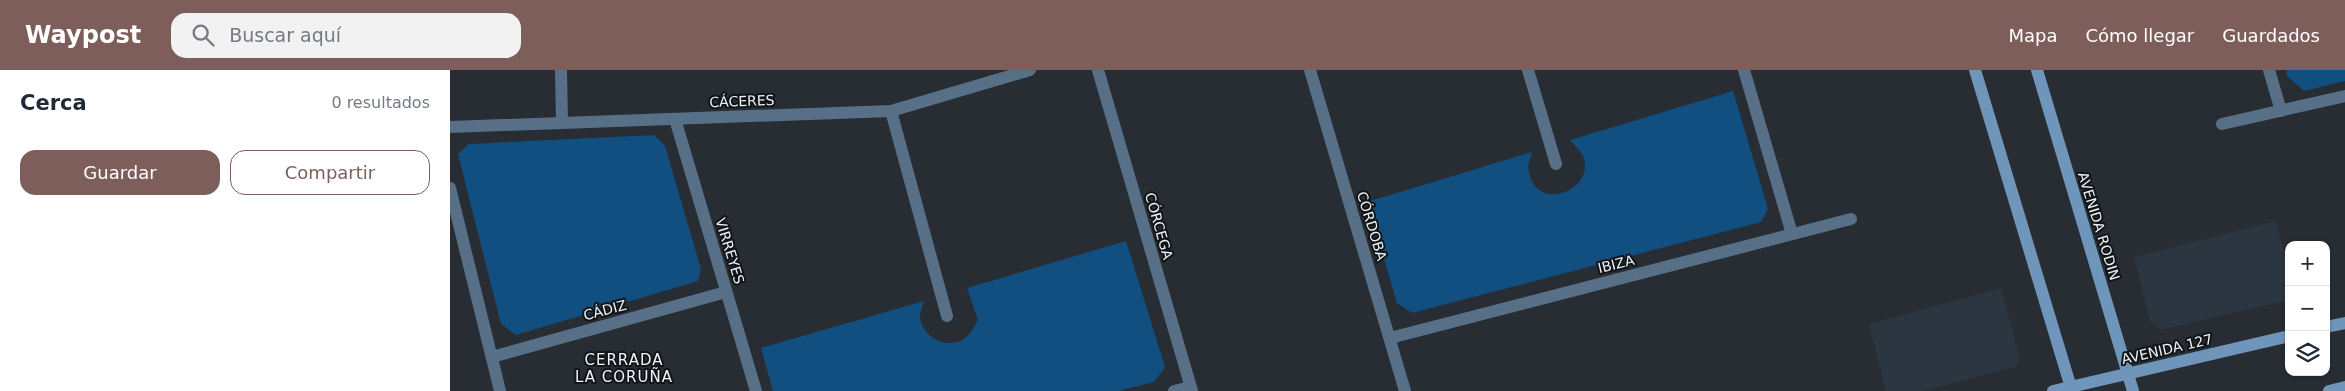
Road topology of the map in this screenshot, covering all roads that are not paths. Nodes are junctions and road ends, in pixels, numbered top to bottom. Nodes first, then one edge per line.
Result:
1 (561, 70) edge
2 (1030, 70) edge
3 (1098, 70) edge
4 (1310, 70) edge
5 (1528, 70) edge
6 (1744, 70) edge
7 (1975, 70) edge
8 (2037, 70) edge
9 (2268, 70) edge
10 (2345, 96) edge
11 (891, 111) junction
12 (2280, 111) junction
13 (674, 119) junction
14 (562, 123) junction
15 (2222, 124) dead end
16 (450, 127) edge
17 (1556, 164) dead end
18 (450, 188) edge
19 (1851, 219) dead end
20 (1792, 234) junction
21 (726, 292) junction
22 (947, 316) dead end
23 (2345, 323) edge
24 (2330, 326) edge
25 (2285, 337) edge
26 (1390, 338) junction
27 (492, 357) junction
28 (2128, 374) junction
29 (2345, 387) edge
30 (1191, 389) edge
31 (2071, 389) edge
32 (500, 391) edge
33 (756, 391) edge
34 (1174, 391) edge
35 (1406, 391) edge
36 (2053, 391) edge
37 (2134, 391) edge
38 (2329, 391) edge

1 - 14 street
2 - 11 street, CÁCERES
3 - 30 street, CÓRCEGA
4 - 26 street, CÓRDOBA
5 - 17 street
6 - 20 street
7 - 31 main road
8 - 28 main road, AVENIDA RODIN
9 - 12 street
10 - 12 street
11 - 13 street, CÁCERES
11 - 22 street
12 - 15 street
13 - 14 street, CÁCERES
13 - 21 street, VIRREYES
14 - 16 street, CÁCERES
18 - 27 street
19 - 20 street, IBIZA
20 - 26 street, IBIZA
21 - 27 street, CÁDIZ
21 - 33 street, VIRREYES
23 - 24 main road
25 - 28 main road, AVENIDA 127
26 - 35 street, CÓRDOBA
27 - 32 street
28 - 31 main road, AVENIDA 127
28 - 37 main road, AVENIDA RODIN
29 - 38 main road
30 - 34 street
31 - 36 main road, AVENIDA 127

